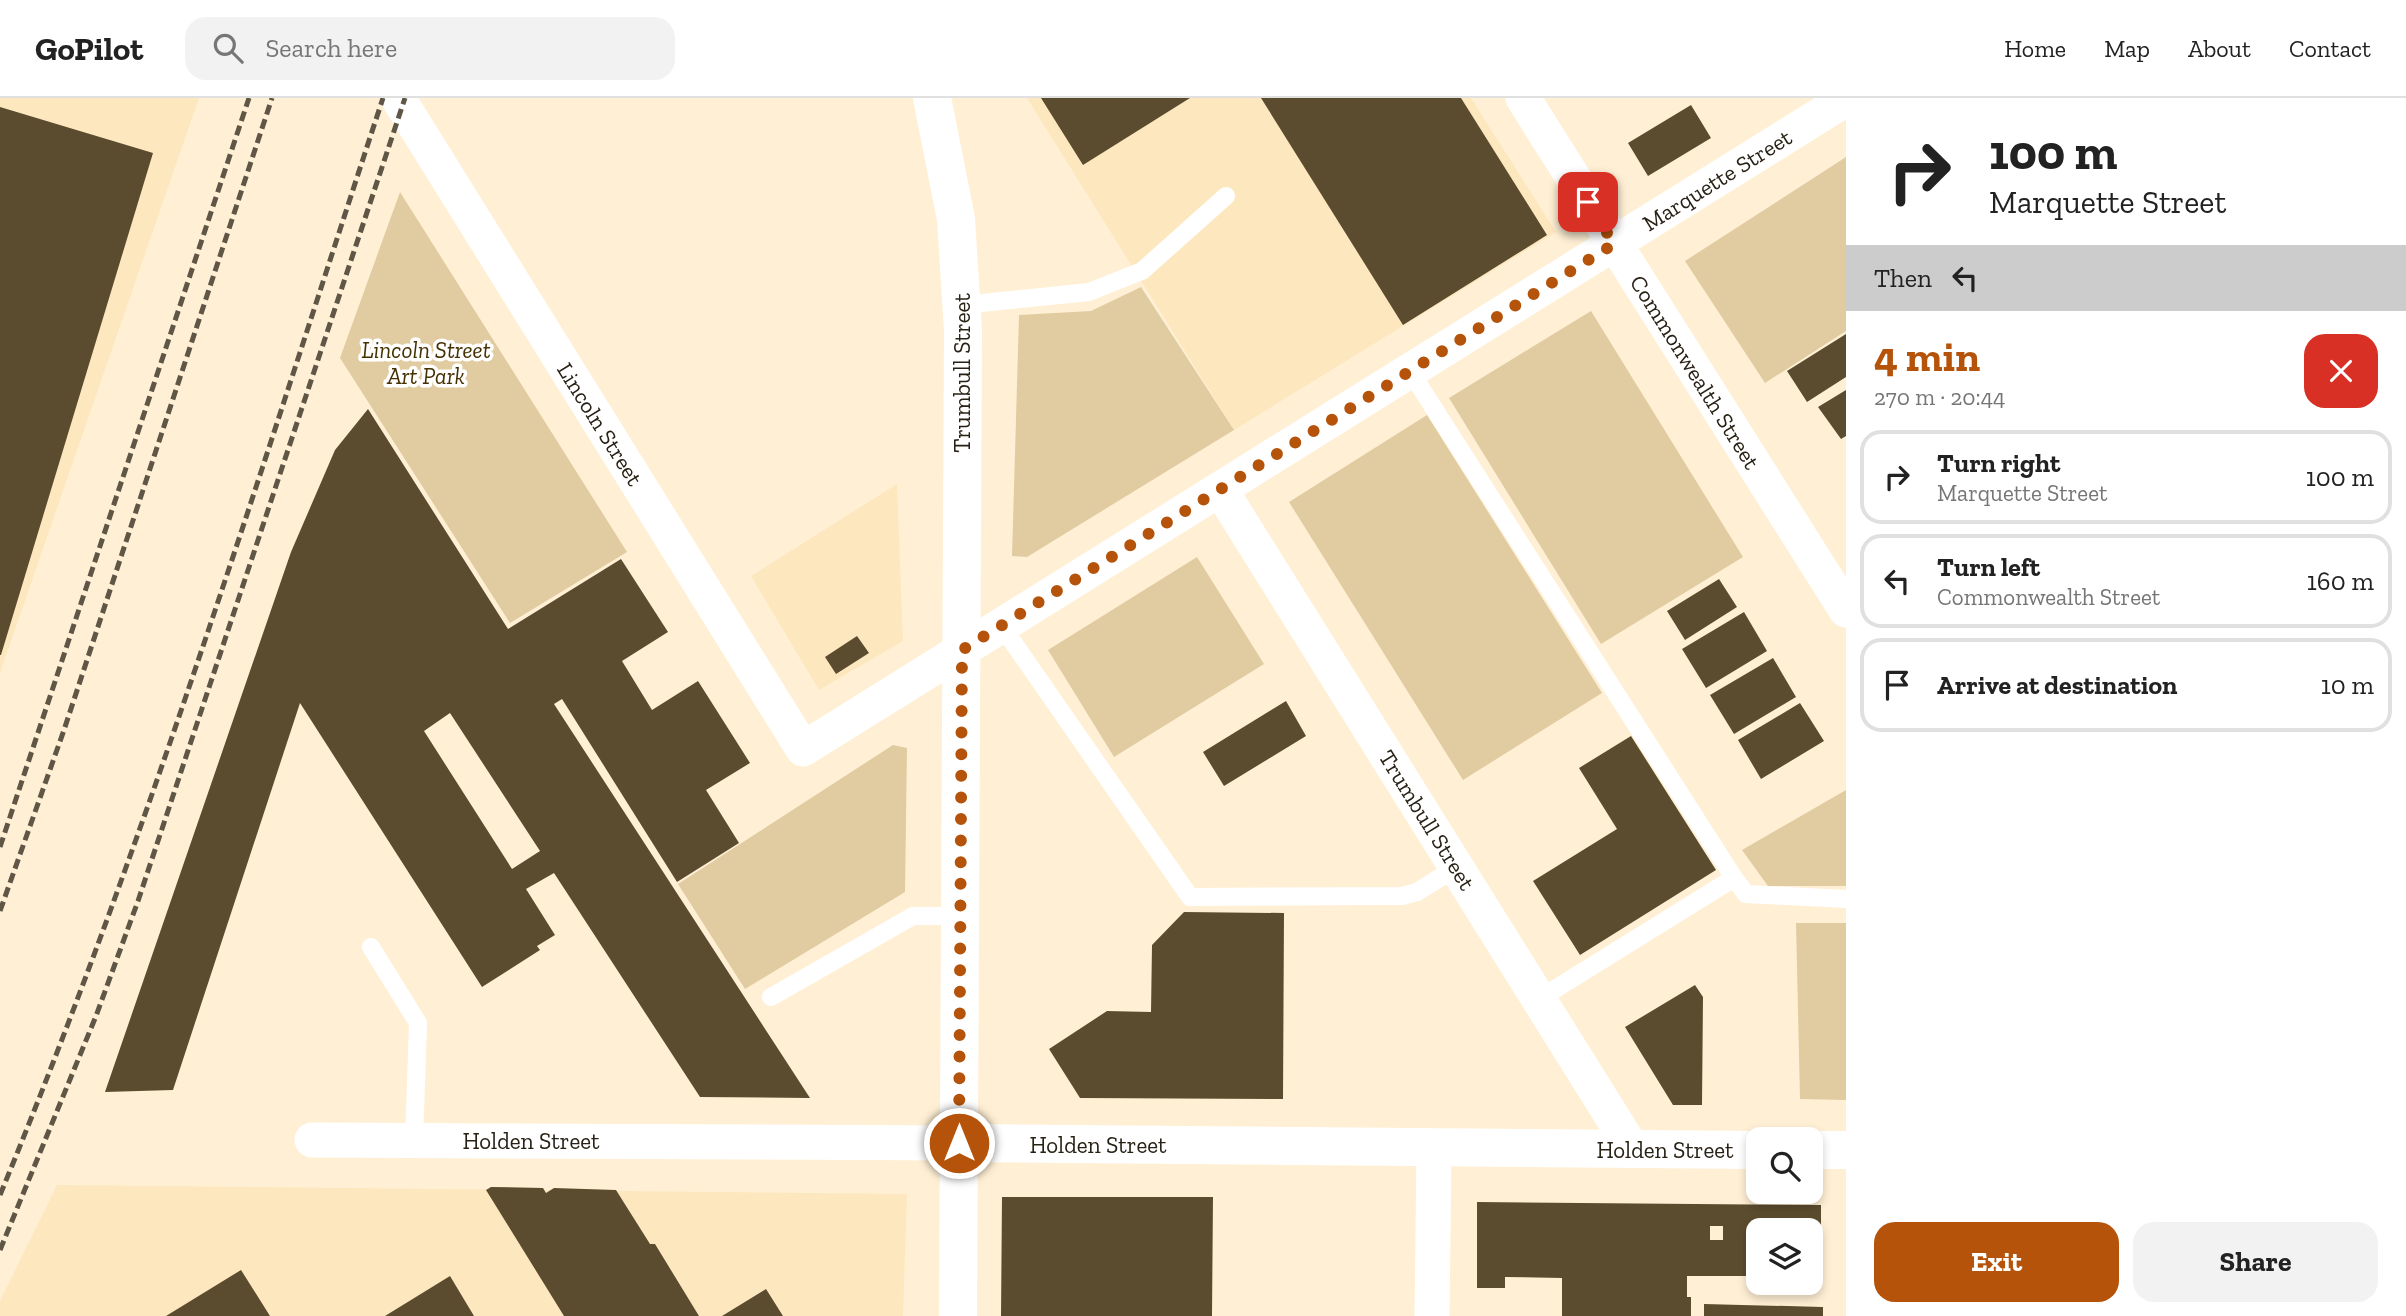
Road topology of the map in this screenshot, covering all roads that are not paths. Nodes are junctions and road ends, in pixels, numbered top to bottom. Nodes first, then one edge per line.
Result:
1 (398, 98) edge
2 (932, 98) edge
3 (1523, 98) edge
4 (1844, 106) edge
5 (1226, 196) dead end
6 (1614, 244) junction
7 (962, 304) junction
8 (1410, 371) junction
9 (1220, 489) junction
10 (1846, 610) edge
11 (1001, 625) junction
12 (962, 650) junction
13 (803, 749) joint
14 (1457, 867) junction
15 (1734, 878) junction
16 (1846, 899) edge
17 (961, 916) junction
18 (371, 947) dead end
19 (771, 997) dead end
20 (1539, 999) junction
21 (312, 1140) dead end
22 (414, 1141) junction
23 (959, 1143) junction
24 (1433, 1148) junction
25 (1633, 1150) junction
26 (1746, 1150) edge
27 (1823, 1150) edge
28 (1846, 1150) edge
29 (958, 1316) edge
30 (1432, 1316) edge

1 - 13 street, Lincoln Street
2 - 7 street, Trumbull Street
3 - 6 street, Commonwealth Street
4 - 6 street, Marquette Street
5 - 7 lane
6 - 8 street, Marquette Street
6 - 10 street, Commonwealth Street
7 - 12 street, Trumbull Street
8 - 9 street, Marquette Street
8 - 15 lane
9 - 11 street, Marquette Street
9 - 14 street, Trumbull Street
11 - 12 street, Marquette Street
11 - 14 lane
12 - 13 street, Marquette Street
12 - 17 street
14 - 20 street, Trumbull Street
15 - 16 lane
15 - 20 lane
17 - 19 lane
17 - 23 street
18 - 22 lane
20 - 25 street, Trumbull Street
21 - 22 street, Holden Street
22 - 23 street, Holden Street
23 - 24 street, Holden Street
23 - 29 street
24 - 25 street, Holden Street
24 - 30 street
25 - 26 street, Holden Street
27 - 28 street

